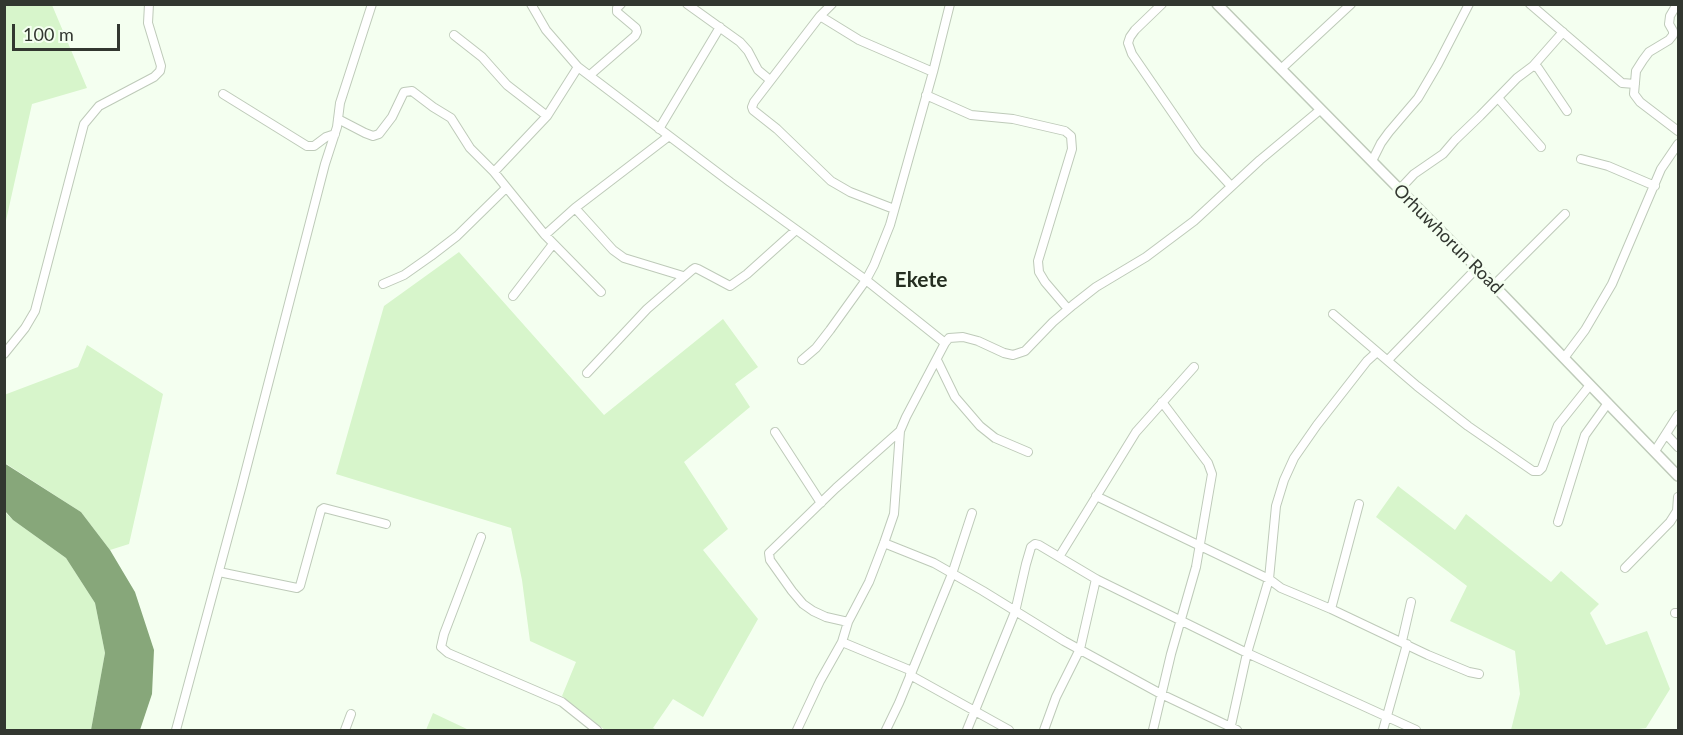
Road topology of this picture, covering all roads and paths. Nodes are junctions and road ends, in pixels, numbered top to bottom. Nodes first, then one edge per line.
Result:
1 (149, 4) edge
2 (372, 4) edge
3 (531, 4) edge
4 (621, 4) edge
5 (687, 4) edge
6 (832, 4) edge
7 (950, 4) edge
8 (1162, 4) edge
9 (1217, 4) edge
10 (1351, 4) edge
11 (1469, 4) edge
12 (1530, 4) edge
13 (1677, 4) edge
14 (820, 16) junction
15 (720, 27) junction
16 (1563, 32) junction
17 (454, 35) dead end
18 (1533, 66) junction
19 (578, 67) junction
20 (1281, 69) junction
21 (933, 72) junction
22 (590, 75) junction
23 (770, 80) junction
24 (1635, 84) junction
25 (224, 94) dead end
26 (926, 95) junction
27 (1498, 98) junction
28 (1320, 110) junction
29 (1567, 111) dead end
30 (547, 116) junction
31 (338, 119) junction
32 (659, 129) junction
33 (1678, 131) edge
34 (335, 134) junction
35 (669, 136) junction
36 (1678, 144) edge
37 (1541, 147) dead end
38 (1581, 159) dead end
39 (1372, 161) junction
40 (494, 172) junction
41 (1231, 186) junction
42 (1655, 186) junction
43 (506, 188) junction
44 (1400, 190) junction
45 (575, 208) junction
46 (894, 209) junction
47 (1565, 214) dead end
48 (796, 230) junction
49 (545, 235) junction
50 (554, 244) junction
51 (1477, 268) junction
52 (683, 276) junction
53 (866, 280) junction
54 (383, 284) dead end
55 (1494, 285) junction
56 (601, 292) dead end
57 (513, 296) dead end
58 (1068, 309) junction
59 (1333, 314) dead end
60 (945, 343) junction
61 (1377, 352) junction
62 (4, 354) edge
63 (1564, 358) junction
64 (802, 360) dead end
65 (937, 360) junction
66 (1388, 360) junction
67 (1194, 367) dead end
68 (586, 373) dead end
69 (1590, 385) junction
70 (1162, 402) junction
71 (1608, 403) junction
72 (1678, 415) edge
73 (900, 431) junction
74 (775, 432) dead end
75 (1666, 434) junction
76 (1678, 447) edge
77 (1654, 451) junction
78 (1028, 452) dead end
79 (1678, 476) edge
80 (1096, 496) junction
81 (1678, 497) edge
82 (821, 503) junction
83 (1359, 504) dead end
84 (972, 513) dead end
85 (1558, 522) dead end
86 (386, 524) dead end
87 (481, 537) dead end
88 (884, 543) junction
89 (1200, 545) junction
90 (1059, 557) junction
91 (1625, 568) dead end
92 (219, 572) junction
93 (952, 574) junction
94 (1096, 579) junction
95 (1269, 579) junction
96 (1411, 602) dead end
97 (1331, 609) junction
98 (1015, 612) junction
99 (1182, 621) junction
100 (848, 622) junction
101 (842, 642) junction
102 (1404, 642) junction
103 (1080, 649) junction
104 (1247, 653) junction
105 (911, 673) junction
106 (1479, 674) dead end
107 (1161, 694) junction
108 (974, 711) junction
109 (351, 714) dead end
110 (1387, 718) junction
111 (1233, 729) edge
112 (176, 730) edge
113 (345, 730) edge
114 (597, 730) edge
115 (796, 730) edge
116 (886, 730) edge
117 (967, 730) edge
118 (1009, 730) edge
119 (1044, 730) edge
120 (1153, 730) edge
121 (1383, 730) edge
122 (1416, 730) edge

1 - 62 street
2 - 31 street
3 - 19 street
4 - 22 street
5 - 15 street
6 - 14 street
7 - 21 street
8 - 41 street
9 - 20 street, Orhuwhorun Road
10 - 20 street
11 - 39 street
12 - 16 street
13 - 24 street
14 - 21 street
14 - 23 street
15 - 23 street
15 - 32 street
16 - 18 street
16 - 24 street
17 - 30 street
18 - 27 street
18 - 29 street
19 - 22 street
19 - 30 street
20 - 28 street, Orhuwhorun Road
21 - 26 street
22 - 32 street
23 - 46 street
24 - 33 street
25 - 34 street
26 - 46 street
26 - 58 street
27 - 37 street
27 - 44 street
28 - 39 street, Orhuwhorun Road
28 - 41 street
30 - 40 street
31 - 34 street
31 - 40 street
32 - 35 street
34 - 92 street
35 - 45 street
35 - 48 street
36 - 42 street
38 - 42 street
39 - 44 street, Orhuwhorun Road
40 - 43 street
41 - 58 street
42 - 63 street
43 - 49 street
43 - 54 street
44 - 51 street, Orhuwhorun Road
45 - 49 street
45 - 52 street
46 - 53 street
47 - 55 street
48 - 52 street
48 - 53 street
49 - 50 street
50 - 56 street
50 - 57 street
51 - 55 street, Orhuwhorun Road
51 - 66 street
52 - 68 street
53 - 60 street
53 - 64 street
55 - 63 street, Orhuwhorun Road
58 - 60 street
59 - 61 street
60 - 65 street
61 - 66 street
61 - 95 street
63 - 69 street, Orhuwhorun Road
65 - 73 street
65 - 78 street
66 - 69 street
67 - 70 street
69 - 71 street, Orhuwhorun Road
70 - 80 street
70 - 89 street
71 - 77 street, Orhuwhorun Road
71 - 85 street
72 - 75 street
73 - 82 street
73 - 88 street
74 - 82 street
75 - 76 street
75 - 77 street
77 - 79 street, Orhuwhorun Road
80 - 89 street
80 - 90 street
81 - 91 street
82 - 100 street
83 - 97 street
84 - 93 street
86 - 92 street
87 - 114 street
88 - 93 street
88 - 100 street
89 - 95 street
89 - 99 street
90 - 94 street
90 - 98 street
92 - 112 street
93 - 98 street
93 - 105 street
94 - 99 street
94 - 103 street
95 - 97 street
95 - 104 street
96 - 102 street
97 - 102 street
98 - 103 street
98 - 108 street
99 - 104 street
99 - 107 street
100 - 101 street
101 - 105 street
101 - 115 street
102 - 106 street
102 - 110 street
103 - 107 street
103 - 119 street
104 - 110 street
104 - 111 street
105 - 108 street
105 - 116 street
107 - 111 street
107 - 120 street
108 - 117 street
108 - 118 street
109 - 113 street
110 - 121 street
110 - 122 street

